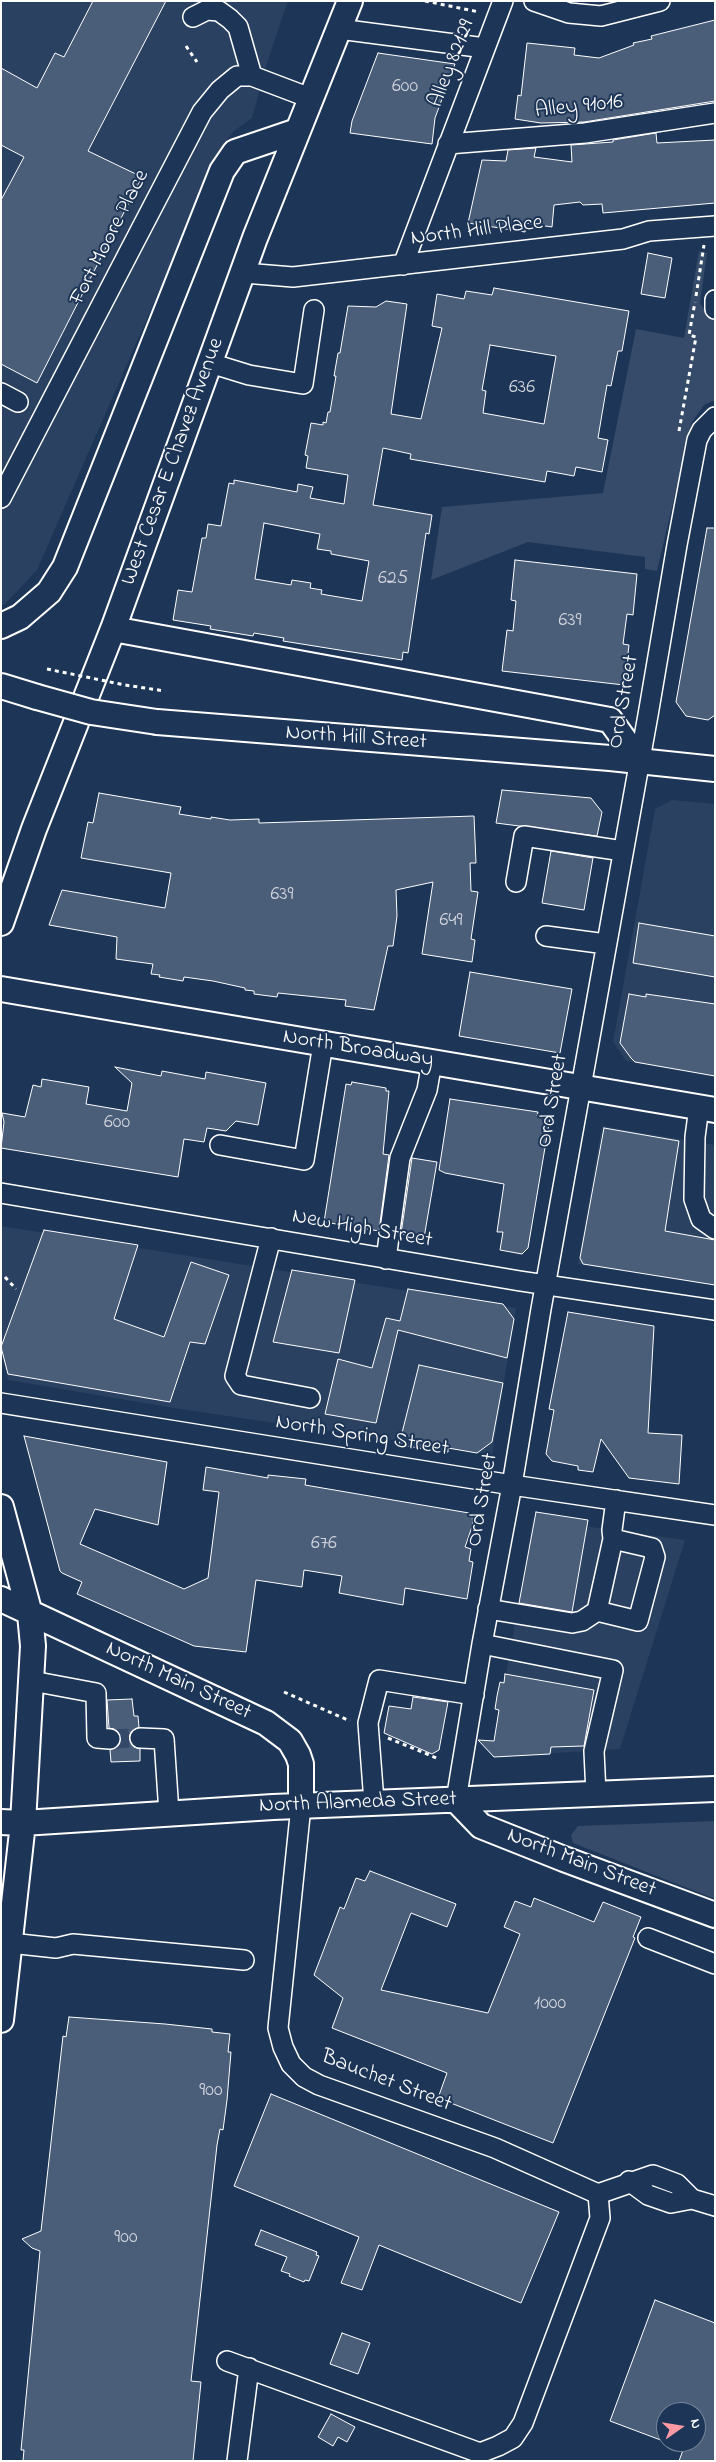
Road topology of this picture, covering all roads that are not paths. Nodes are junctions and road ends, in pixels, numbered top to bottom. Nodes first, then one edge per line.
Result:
1 (350, 1) edge
2 (503, 1) edge
3 (534, 1) edge
4 (660, 1) edge
5 (193, 17) dead end
6 (339, 29) junction
7 (485, 48) junction
8 (252, 76) junction
9 (310, 98) junction
10 (715, 113) edge
11 (297, 131) junction
12 (448, 144) junction
13 (711, 226) edge
14 (403, 265) junction
15 (244, 273) junction
16 (715, 300) edge
17 (715, 309) edge
18 (314, 310) dead end
19 (210, 363) junction
20 (715, 417) edge
21 (1, 498) edge
22 (1, 626) edge
23 (113, 629) junction
24 (1, 686) edge
25 (639, 760) junction
26 (715, 769) edge
27 (623, 851) junction
28 (516, 882) dead end
29 (1, 923) edge
30 (546, 936) dead end
31 (606, 944) junction
32 (1, 989) edge
33 (323, 1044) junction
34 (432, 1062) junction
35 (580, 1087) junction
36 (707, 1108) edge
37 (220, 1146) dead end
38 (1, 1193) edge
39 (715, 1229) edge
40 (271, 1238) junction
41 (386, 1259) junction
42 (546, 1284) junction
43 (715, 1310) edge
44 (310, 1398) dead end
45 (1, 1403) edge
46 (512, 1485) junction
47 (616, 1500) junction
48 (1, 1508) edge
49 (715, 1515) edge
50 (614, 1539) junction
51 (1, 1599) edge
52 (488, 1609) junction
53 (597, 1610) junction
54 (30, 1614) junction
55 (482, 1644) junction
56 (32, 1681) junction
57 (474, 1695) junction
58 (140, 1738) tunnel mouth
59 (110, 1739) dead end
60 (715, 1789) edge
61 (596, 1794) junction
62 (456, 1800) junction
63 (374, 1802) junction
64 (301, 1806) junction
65 (169, 1813) junction
66 (12, 1822) edge
67 (715, 1915) edge
68 (648, 1938) dead end
69 (10, 1944) junction
70 (244, 1960) dead end
71 (715, 1964) edge
72 (1, 2020) edge
73 (598, 2194) junction
74 (715, 2206) edge
75 (227, 2361) dead end
76 (249, 2368) junction
77 (237, 2461) edge

1 - 6 main road, West Cesar E Chavez Avenue
2 - 7 street, Alley 82129
3 - 4 street
5 - 8 street
6 - 7 street
6 - 9 main road, West Cesar E Chavez Avenue
7 - 12 street, Alley 82129
8 - 9 street
8 - 21 street, Fort Moore Place
9 - 11 main road, West Cesar E Chavez Avenue
10 - 12 street, Alley 91016
11 - 15 main road, West Cesar E Chavez Avenue
11 - 22 main road
12 - 14 street, Alley 82129
13 - 14 street, North Hill Place
14 - 15 street, North Hill Place
15 - 19 main road, West Cesar E Chavez Avenue
16 - 17 street
18 - 19 street
19 - 23 main road, West Cesar E Chavez Avenue
20 - 25 street, Ord Street
23 - 25 main road
23 - 29 main road, West Cesar E Chavez Avenue
24 - 25 main road, North Hill Street, bridge
25 - 26 main road, North Hill Street
25 - 27 street, Ord Street
27 - 28 street
27 - 31 street, Ord Street
30 - 31 street
31 - 35 street, Ord Street
32 - 33 main road, North Broadway
33 - 34 main road, North Broadway
33 - 37 street
34 - 35 main road, North Broadway
34 - 41 street
35 - 36 main road, North Broadway
35 - 42 street, Ord Street
36 - 39 street
38 - 40 street, New High Street
40 - 41 street, New High Street
40 - 44 street
41 - 42 street, New High Street
42 - 43 street, New High Street
42 - 46 street, Ord Street
45 - 46 street, North Spring Street
46 - 47 street, North Spring Street
46 - 52 street, Ord Street
47 - 49 street, North Spring Street
47 - 50 street
48 - 54 main road
50 - 53 street
50 - 53 street
51 - 54 main road, North Main Street
52 - 53 street
52 - 55 street, Ord Street
54 - 56 main road
54 - 64 main road, North Main Street
55 - 57 street, Ord Street
55 - 61 street
56 - 59 street
56 - 66 main road
57 - 62 street, Ord Street
57 - 63 street
58 - 65 street
60 - 61 main road, North Alameda Street
61 - 62 main road, North Alameda Street
62 - 63 main road, North Alameda Street
62 - 67 main road, North Main Street
63 - 64 main road, North Alameda Street
64 - 65 main road, North Alameda Street
64 - 73 street, Bauchet Street
65 - 66 main road, North Alameda Street
66 - 69 main road
68 - 71 street
69 - 70 street
69 - 72 main road
73 - 74 street
73 - 76 street
75 - 76 street
76 - 77 street

